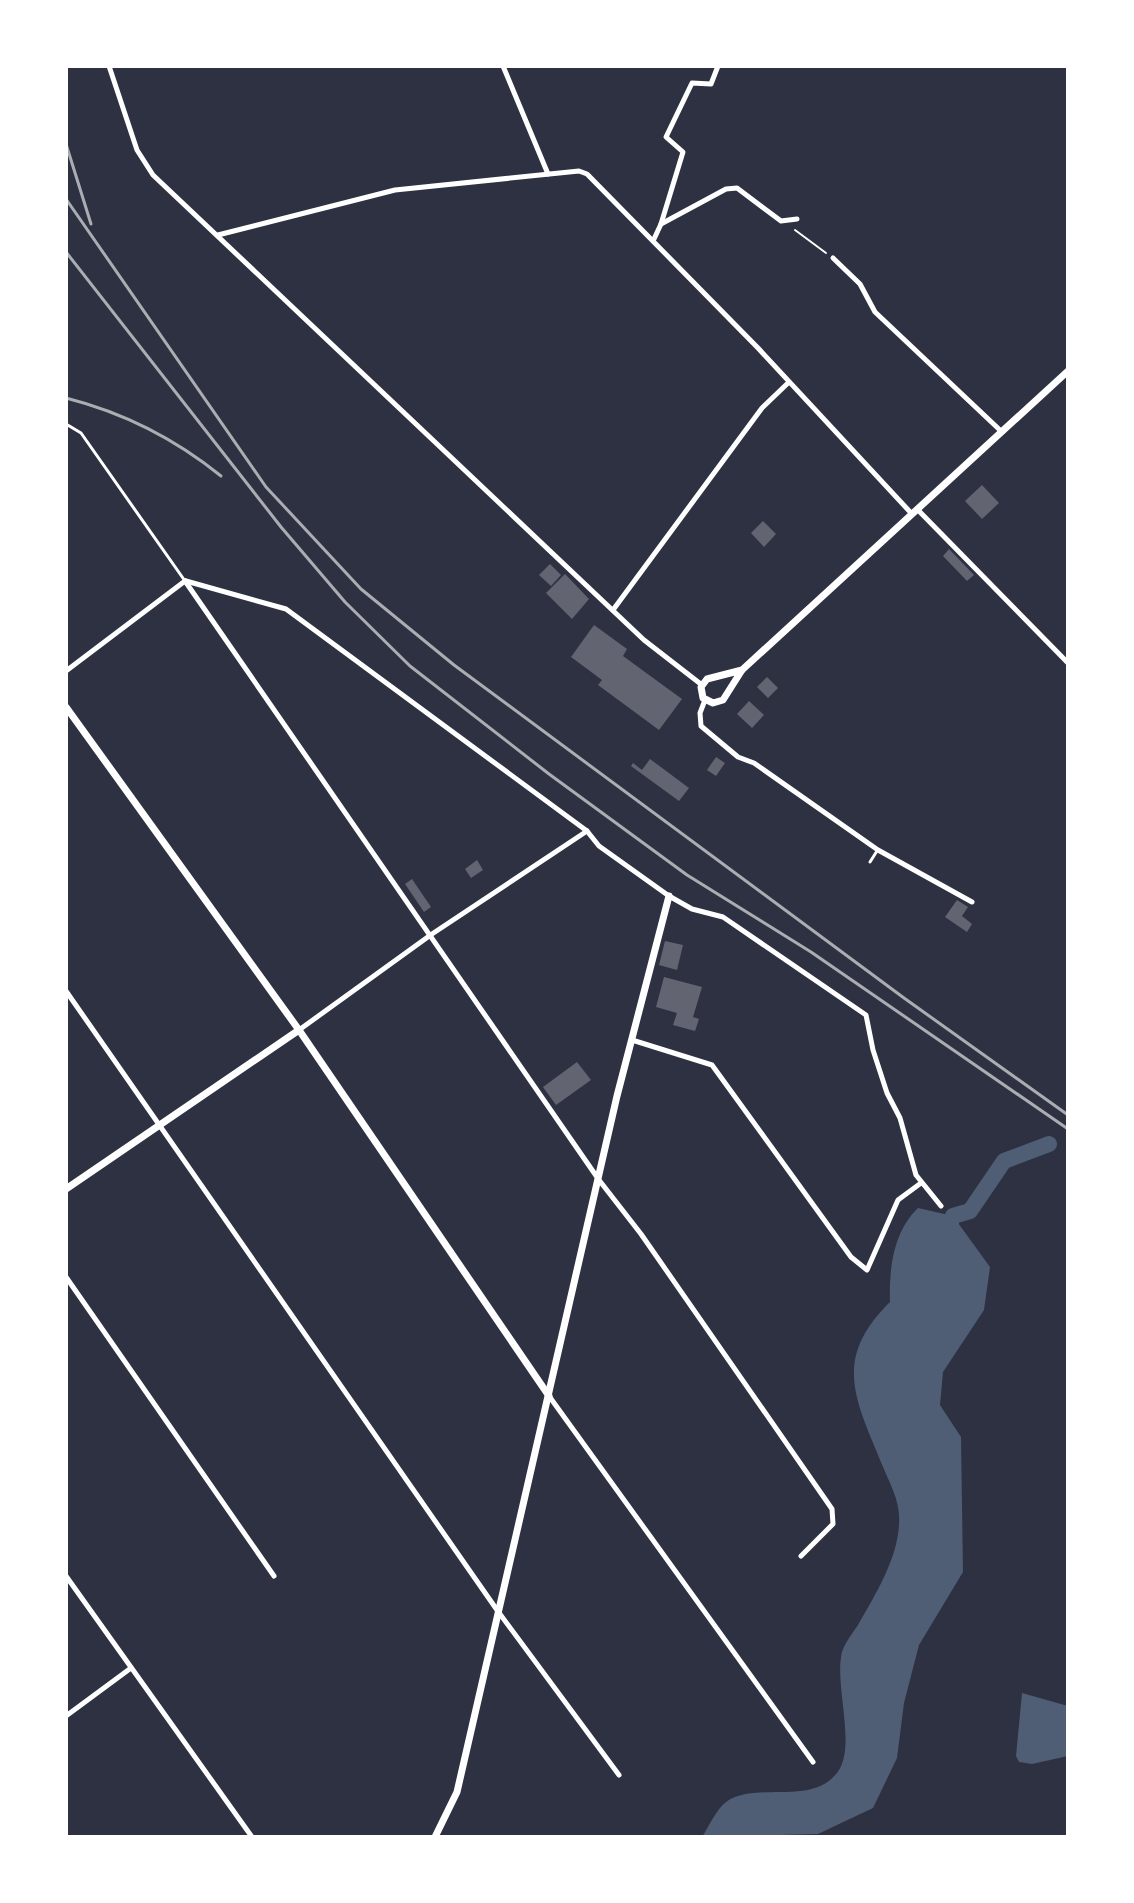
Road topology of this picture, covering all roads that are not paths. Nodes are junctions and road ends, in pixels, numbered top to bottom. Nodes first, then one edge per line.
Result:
1 (109, 66) edge
2 (503, 66) edge
3 (718, 66) edge
4 (548, 174) junction
5 (797, 219) dead end
6 (661, 224) junction
7 (217, 236) junction
8 (654, 239) junction
9 (833, 258) road end
10 (1068, 371) edge
11 (788, 383) junction
12 (66, 424) edge
13 (1002, 432) junction
14 (915, 512) junction
15 (185, 581) junction
16 (613, 610) junction
17 (1068, 663) edge
18 (742, 670) junction
19 (66, 671) edge
20 (717, 677) junction
21 (702, 685) junction
22 (727, 693) junction
23 (705, 700) junction
24 (66, 707) edge
25 (587, 831) junction
26 (878, 850) junction
27 (870, 862) dead end
28 (669, 896) junction
29 (972, 902) dead end
30 (432, 934) junction
31 (66, 991) edge
32 (299, 1030) junction
33 (632, 1040) junction
34 (157, 1126) junction
35 (599, 1180) junction
36 (921, 1183) junction
37 (66, 1189) edge
38 (941, 1206) dead end
39 (66, 1277) edge
40 (549, 1396) junction
41 (801, 1556) dead end
42 (66, 1576) edge
43 (274, 1576) dead end
44 (497, 1610) junction
45 (131, 1668) junction
46 (66, 1716) edge
47 (813, 1762) dead end
48 (619, 1775) dead end
49 (252, 1837) edge
50 (435, 1837) edge

1 - 7 street
2 - 4 street
3 - 6 street
4 - 7 street
4 - 8 street
5 - 6 street
6 - 8 street
7 - 16 street
8 - 11 street
9 - 13 street
10 - 13 street
11 - 14 street
11 - 16 street
12 - 15 lane
13 - 14 street
14 - 17 street
14 - 18 street
15 - 19 street
15 - 25 street
15 - 30 street
16 - 21 street
18 - 20 street
18 - 22 street
20 - 21 street
20 - 22 street
21 - 23 street
22 - 23 street
23 - 26 street
24 - 32 street
25 - 28 street
25 - 30 street
26 - 27 lane
26 - 29 street
28 - 33 street
28 - 36 street
30 - 32 street
30 - 35 street
31 - 34 street
32 - 34 street
32 - 40 street
33 - 35 street
33 - 36 street
34 - 37 street
34 - 44 street
35 - 40 street
35 - 41 street
36 - 38 street
39 - 43 street
40 - 44 street
40 - 47 street
42 - 45 street
44 - 48 street
44 - 50 street
45 - 46 street
45 - 49 street

